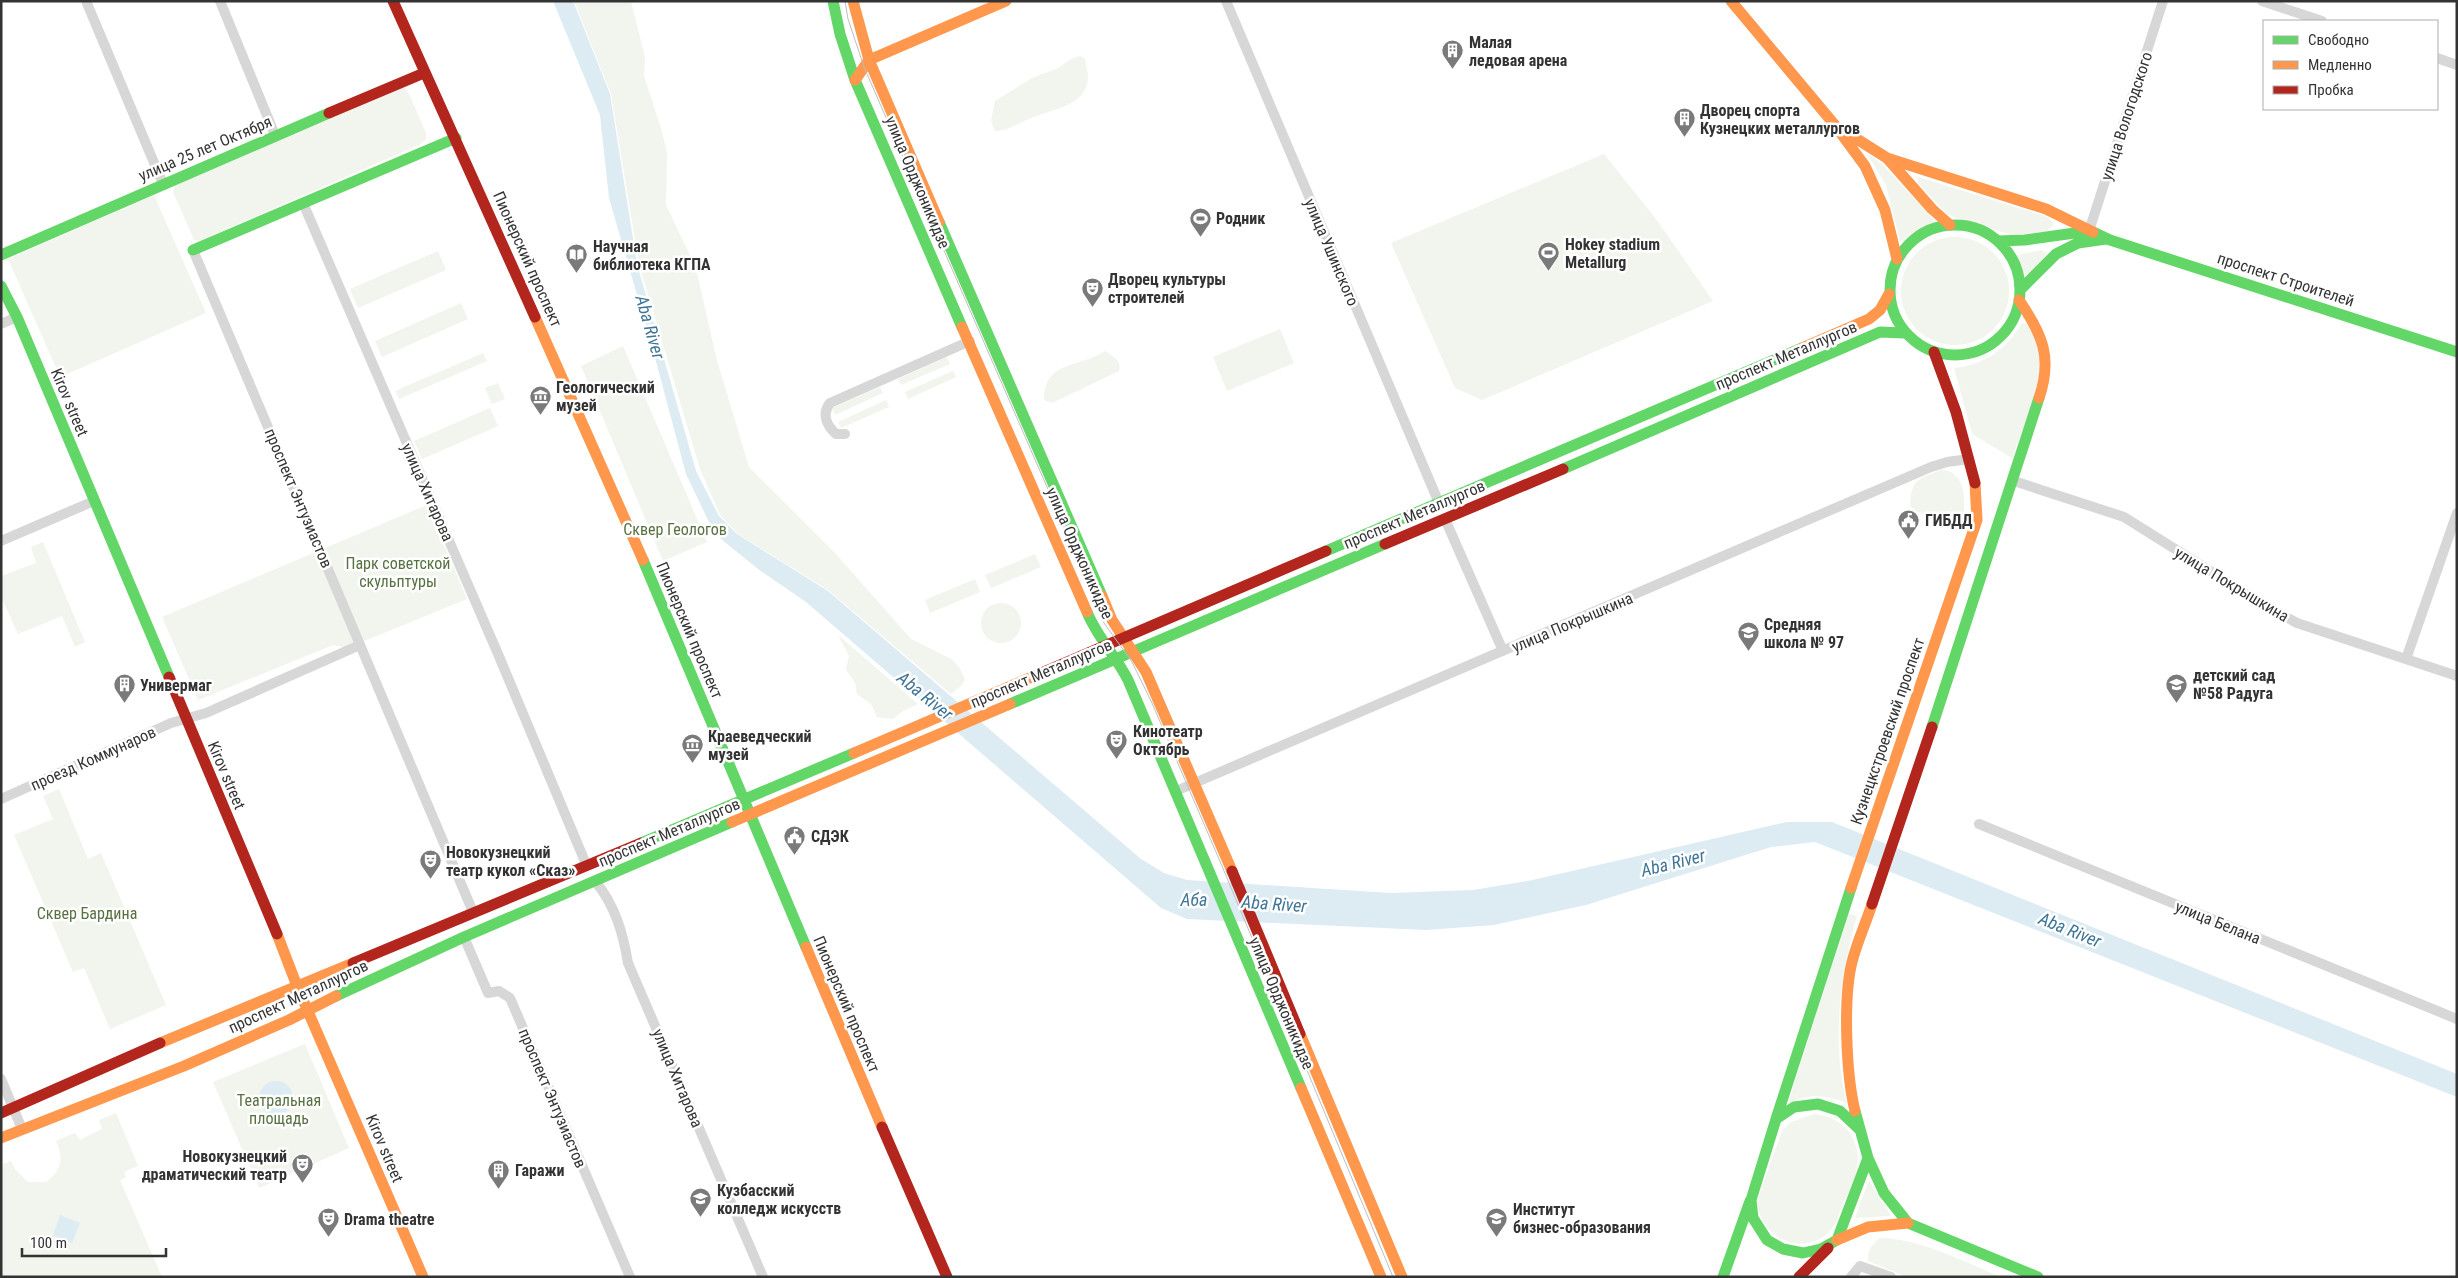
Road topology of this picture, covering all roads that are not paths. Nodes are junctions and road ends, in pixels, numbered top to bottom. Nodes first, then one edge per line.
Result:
1 (86, 1) edge
2 (220, 1) edge
3 (392, 1) edge
4 (833, 1) edge
5 (853, 1) edge
6 (1006, 1) edge
7 (1226, 1) edge
8 (1731, 1) edge
9 (2163, 1) edge
10 (2262, 1) edge
11 (2319, 20) edge
12 (2438, 58) edge
13 (869, 60) junction
14 (2457, 65) edge
15 (424, 73) junction
16 (855, 80) junction
17 (1834, 124) junction
18 (275, 135) junction
19 (456, 138) junction
20 (1887, 158) junction
21 (163, 184) junction
22 (303, 203) junction
23 (1950, 225) junction
24 (2089, 231) junction
25 (2106, 239) junction
26 (1998, 241) junction
27 (193, 250) joint
28 (1, 255) edge
29 (1897, 260) junction
30 (2, 288) edge
31 (1889, 294) junction
32 (2020, 295) junction
33 (17, 317) junction
34 (1, 324) edge
35 (1904, 333) junction
36 (970, 341) junction
37 (1934, 352) junction
38 (2457, 352) edge
39 (845, 434) dead end
40 (1969, 459) junction
41 (2014, 481) junction
42 (94, 501) junction
43 (1439, 503) junction
44 (2457, 513) edge
45 (1445, 519) junction
46 (1, 541) edge
47 (1123, 636) junction
48 (1105, 644) junction
49 (360, 645) junction
50 (1134, 651) junction
51 (1503, 651) junction
52 (1117, 658) junction
53 (2406, 659) junction
54 (2457, 676) edge
55 (187, 720) junction
56 (1194, 783) junction
57 (1176, 791) junction
58 (1, 799) edge
59 (751, 806) junction
60 (1979, 824) dead end
61 (586, 864) junction
62 (595, 881) junction
63 (473, 912) junction
64 (464, 937) junction
65 (297, 986) junction
66 (308, 1011) junction
67 (2457, 1019) edge
68 (1, 1079) edge
69 (13, 1108) junction
70 (1, 1113) edge
71 (1776, 1119) junction
72 (1858, 1129) junction
73 (22, 1130) junction
74 (1, 1138) edge
75 (1868, 1158) junction
76 (1750, 1200) junction
77 (1908, 1223) junction
78 (1832, 1244) junction
79 (423, 1277) edge
80 (630, 1277) edge
81 (763, 1277) edge
82 (947, 1277) edge
83 (1381, 1277) edge
84 (1402, 1277) edge
85 (1723, 1277) edge
86 (1799, 1277) edge
87 (1851, 1277) edge
88 (1891, 1277) edge
89 (2038, 1277) edge

1 - 21 street
2 - 18 street
3 - 15 main road, Пионерский проспект
4 - 16 main road, улица Орджоникидзе
5 - 13 main road, улица Орджоникидзе
6 - 13 main road
7 - 43 street, улица Ушинского
8 - 17 main road
9 - 24 street, улица Вологодского
10 - 11 street
12 - 14 street
13 - 16 main road
13 - 47 main road, улица Орджоникидзе
15 - 18 main road, улица 25 лет Октября
15 - 19 main road, Пионерский проспект
16 - 36 main road, улица Орджоникидзе
17 - 20 main road
17 - 29 main road
18 - 21 main road, улица 25 лет Октября
19 - 22 main road
19 - 59 main road, Пионерский проспект
20 - 23 main road
20 - 24 main road, проспект Строителей
21 - 28 main road, улица 25 лет Октября
22 - 27 main road
22 - 61 street, улица Хитарова
23 - 26 main road
23 - 29 main road
24 - 25 main road, проспект Строителей
24 - 26 main road
25 - 32 main road
25 - 38 main road, проспект Строителей
26 - 32 main road
27 - 49 street, проспект Энтузиастов
29 - 31 main road
30 - 33 main road, Kirov street
31 - 35 main road
31 - 43 main road, проспект Металлургов
32 - 37 main road
32 - 41 main road
33 - 34 street
33 - 42 main road, Kirov street
35 - 37 main road
35 - 45 main road, проспект Металлургов
36 - 39 street
36 - 48 main road, улица Орджоникидзе
37 - 40 main road, Кузнецкстроевский проспект
40 - 51 street, улица Покрышкина
40 - 71 main road, Кузнецкстроевский проспект
41 - 53 street, улица Покрышкина
41 - 72 main road
42 - 46 street
42 - 55 main road, Kirov street
43 - 47 main road, проспект Металлургов
44 - 53 street
45 - 50 main road, проспект Металлургов
45 - 51 street
47 - 48 main road, проспект Металлургов
47 - 50 main road, улица Орджоникидзе
48 - 52 main road, улица Орджоникидзе
48 - 59 main road, проспект Металлургов
49 - 55 street, проезд Коммунаров
49 - 63 street, проспект Энтузиастов
50 - 52 main road, проспект Металлургов
50 - 56 main road, улица Орджоникидзе
51 - 56 street, улица Покрышкина
52 - 57 main road, улица Орджоникидзе
52 - 59 main road, проспект Металлургов
53 - 54 street, улица Покрышкина
55 - 58 street, проезд Коммунаров
55 - 65 main road, Kirov street
56 - 57 street, улица Покрышкина
56 - 84 main road, улица Орджоникидзе
57 - 83 main road, улица Орджоникидзе
59 - 61 main road, проспект Металлургов
59 - 62 main road, проспект Металлургов
59 - 82 main road, Пионерский проспект
60 - 67 street, улица Белана
61 - 63 main road, проспект Металлургов
62 - 64 main road, проспект Металлургов
62 - 81 street, улица Хитарова
63 - 65 main road, проспект Металлургов
64 - 66 main road, проспект Металлургов
64 - 80 street, проспект Энтузиастов
65 - 66 main road, Kirov street
65 - 69 main road, проспект Металлургов
66 - 73 main road, проспект Металлургов
66 - 79 main road, Kirov street
68 - 69 street
69 - 70 main road, проспект Металлургов
69 - 73 street
71 - 72 main road
71 - 76 main road
72 - 75 main road
73 - 74 main road, проспект Металлургов
75 - 77 main road
75 - 78 main road
76 - 78 main road
76 - 85 main road
77 - 78 main road
77 - 89 main road
78 - 86 main road
87 - 88 street

